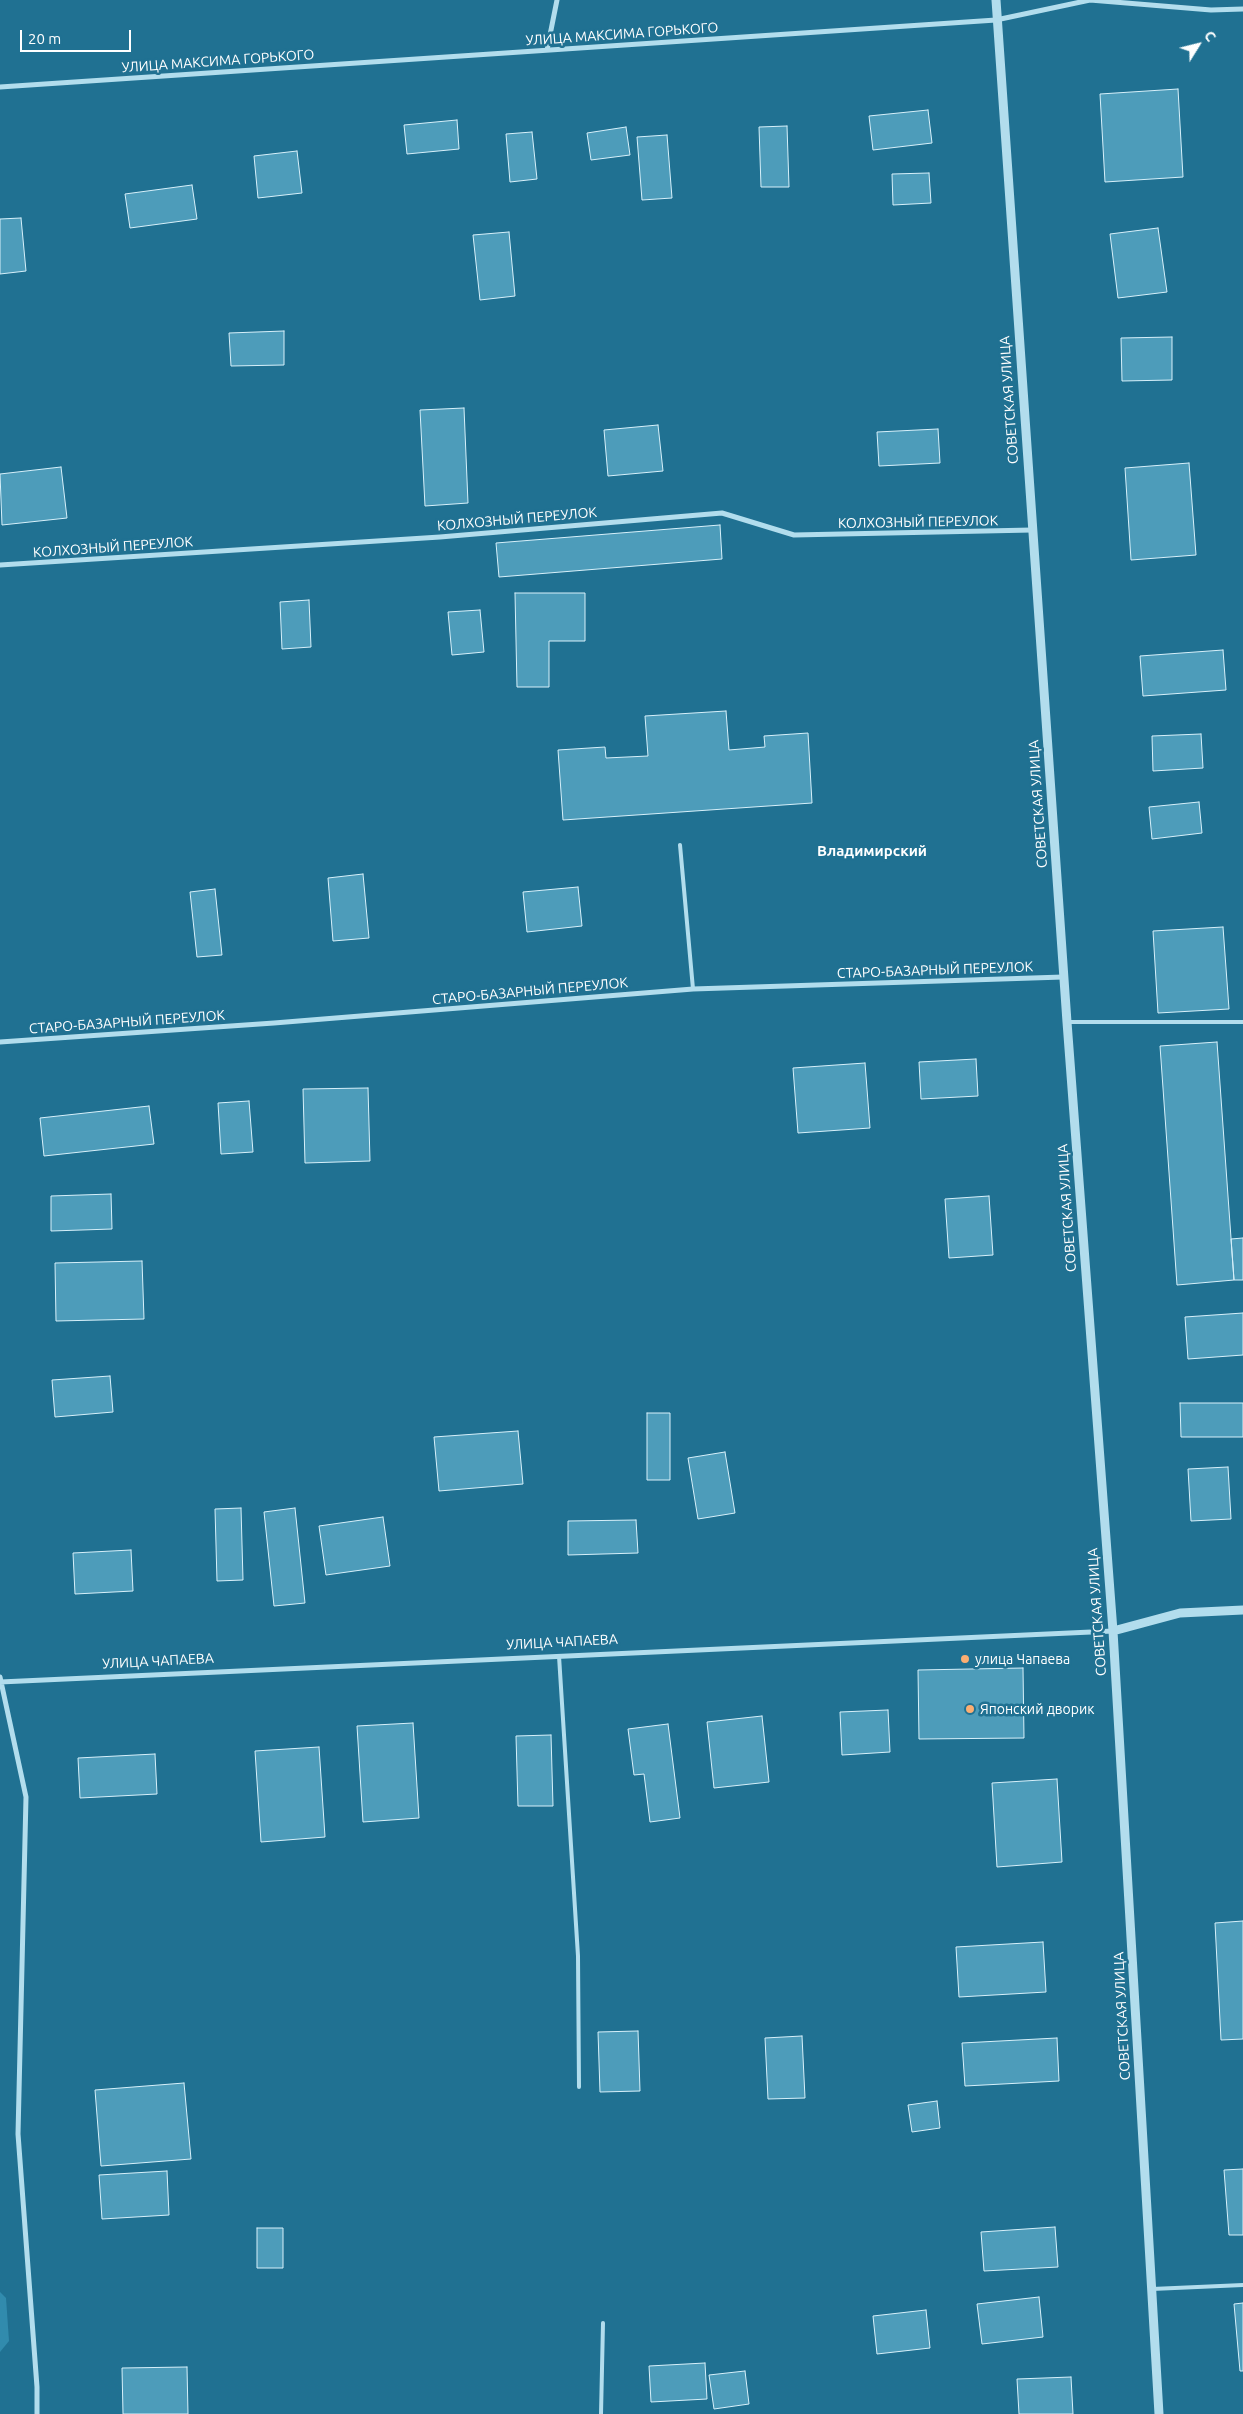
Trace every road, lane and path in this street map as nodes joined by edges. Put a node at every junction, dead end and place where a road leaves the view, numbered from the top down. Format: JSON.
{"nodes":[{"id":1,"x":557,"y":0,"type":"edge"},
{"id":2,"x":996,"y":0,"type":"edge"},
{"id":3,"x":1243,"y":9,"type":"edge"},
{"id":4,"x":996,"y":20,"type":"junction"},
{"id":5,"x":547,"y":50,"type":"junction"},
{"id":6,"x":0,"y":87,"type":"edge"},
{"id":7,"x":1032,"y":530,"type":"junction"},
{"id":8,"x":0,"y":565,"type":"edge"},
{"id":9,"x":680,"y":846,"type":"dead end"},
{"id":10,"x":1064,"y":977,"type":"junction"},
{"id":11,"x":692,"y":989,"type":"junction"},
{"id":12,"x":1067,"y":1022,"type":"junction"},
{"id":13,"x":1243,"y":1022,"type":"edge"},
{"id":14,"x":0,"y":1042,"type":"edge"},
{"id":15,"x":1243,"y":1610,"type":"edge"},
{"id":16,"x":1113,"y":1631,"type":"junction"},
{"id":17,"x":559,"y":1656,"type":"junction"},
{"id":18,"x":0,"y":1677,"type":"edge"},
{"id":19,"x":0,"y":1682,"type":"edge"},
{"id":20,"x":579,"y":2087,"type":"dead end"},
{"id":21,"x":1243,"y":2286,"type":"edge"},
{"id":22,"x":1152,"y":2289,"type":"junction"},
{"id":23,"x":603,"y":2323,"type":"dead end"},
{"id":24,"x":38,"y":2414,"type":"edge"},
{"id":25,"x":601,"y":2414,"type":"edge"},
{"id":26,"x":1159,"y":2414,"type":"edge"}],
"edges":[{"from":1,"to":5,"type":"street"},
{"from":2,"to":4,"type":"street","name":"СОВЕТСКАЯ УЛИЦА"},
{"from":3,"to":4,"type":"street","name":"УЛИЦА МАКСИМА ГОРЬКОГО"},
{"from":4,"to":5,"type":"street","name":"УЛИЦА МАКСИМА ГОРЬКОГО"},
{"from":4,"to":7,"type":"street","name":"СОВЕТСКАЯ УЛИЦА"},
{"from":5,"to":6,"type":"street","name":"УЛИЦА МАКСИМА ГОРЬКОГО"},
{"from":7,"to":8,"type":"street","name":"КОЛХОЗНЫЙ ПЕРЕУЛОК"},
{"from":7,"to":10,"type":"street","name":"СОВЕТСКАЯ УЛИЦА"},
{"from":9,"to":11,"type":"lane"},
{"from":10,"to":11,"type":"street","name":"СТАРО-БАЗАРНЫЙ ПЕРЕУЛОК"},
{"from":10,"to":12,"type":"street","name":"СОВЕТСКАЯ УЛИЦА"},
{"from":11,"to":14,"type":"street","name":"СТАРО-БАЗАРНЫЙ ПЕРЕУЛОК"},
{"from":12,"to":13,"type":"lane"},
{"from":12,"to":16,"type":"street","name":"СОВЕТСКАЯ УЛИЦА"},
{"from":15,"to":16,"type":"street","name":"УЛИЦА ЧАПАЕВА"},
{"from":16,"to":17,"type":"street","name":"УЛИЦА ЧАПАЕВА"},
{"from":16,"to":22,"type":"street","name":"СОВЕТСКАЯ УЛИЦА"},
{"from":17,"to":19,"type":"street","name":"УЛИЦА ЧАПАЕВА"},
{"from":17,"to":20,"type":"lane"},
{"from":18,"to":19,"type":"street"},
{"from":19,"to":24,"type":"street"},
{"from":21,"to":22,"type":"lane"},
{"from":22,"to":26,"type":"street","name":"СОВЕТСКАЯ УЛИЦА"},
{"from":23,"to":25,"type":"lane"}]}
